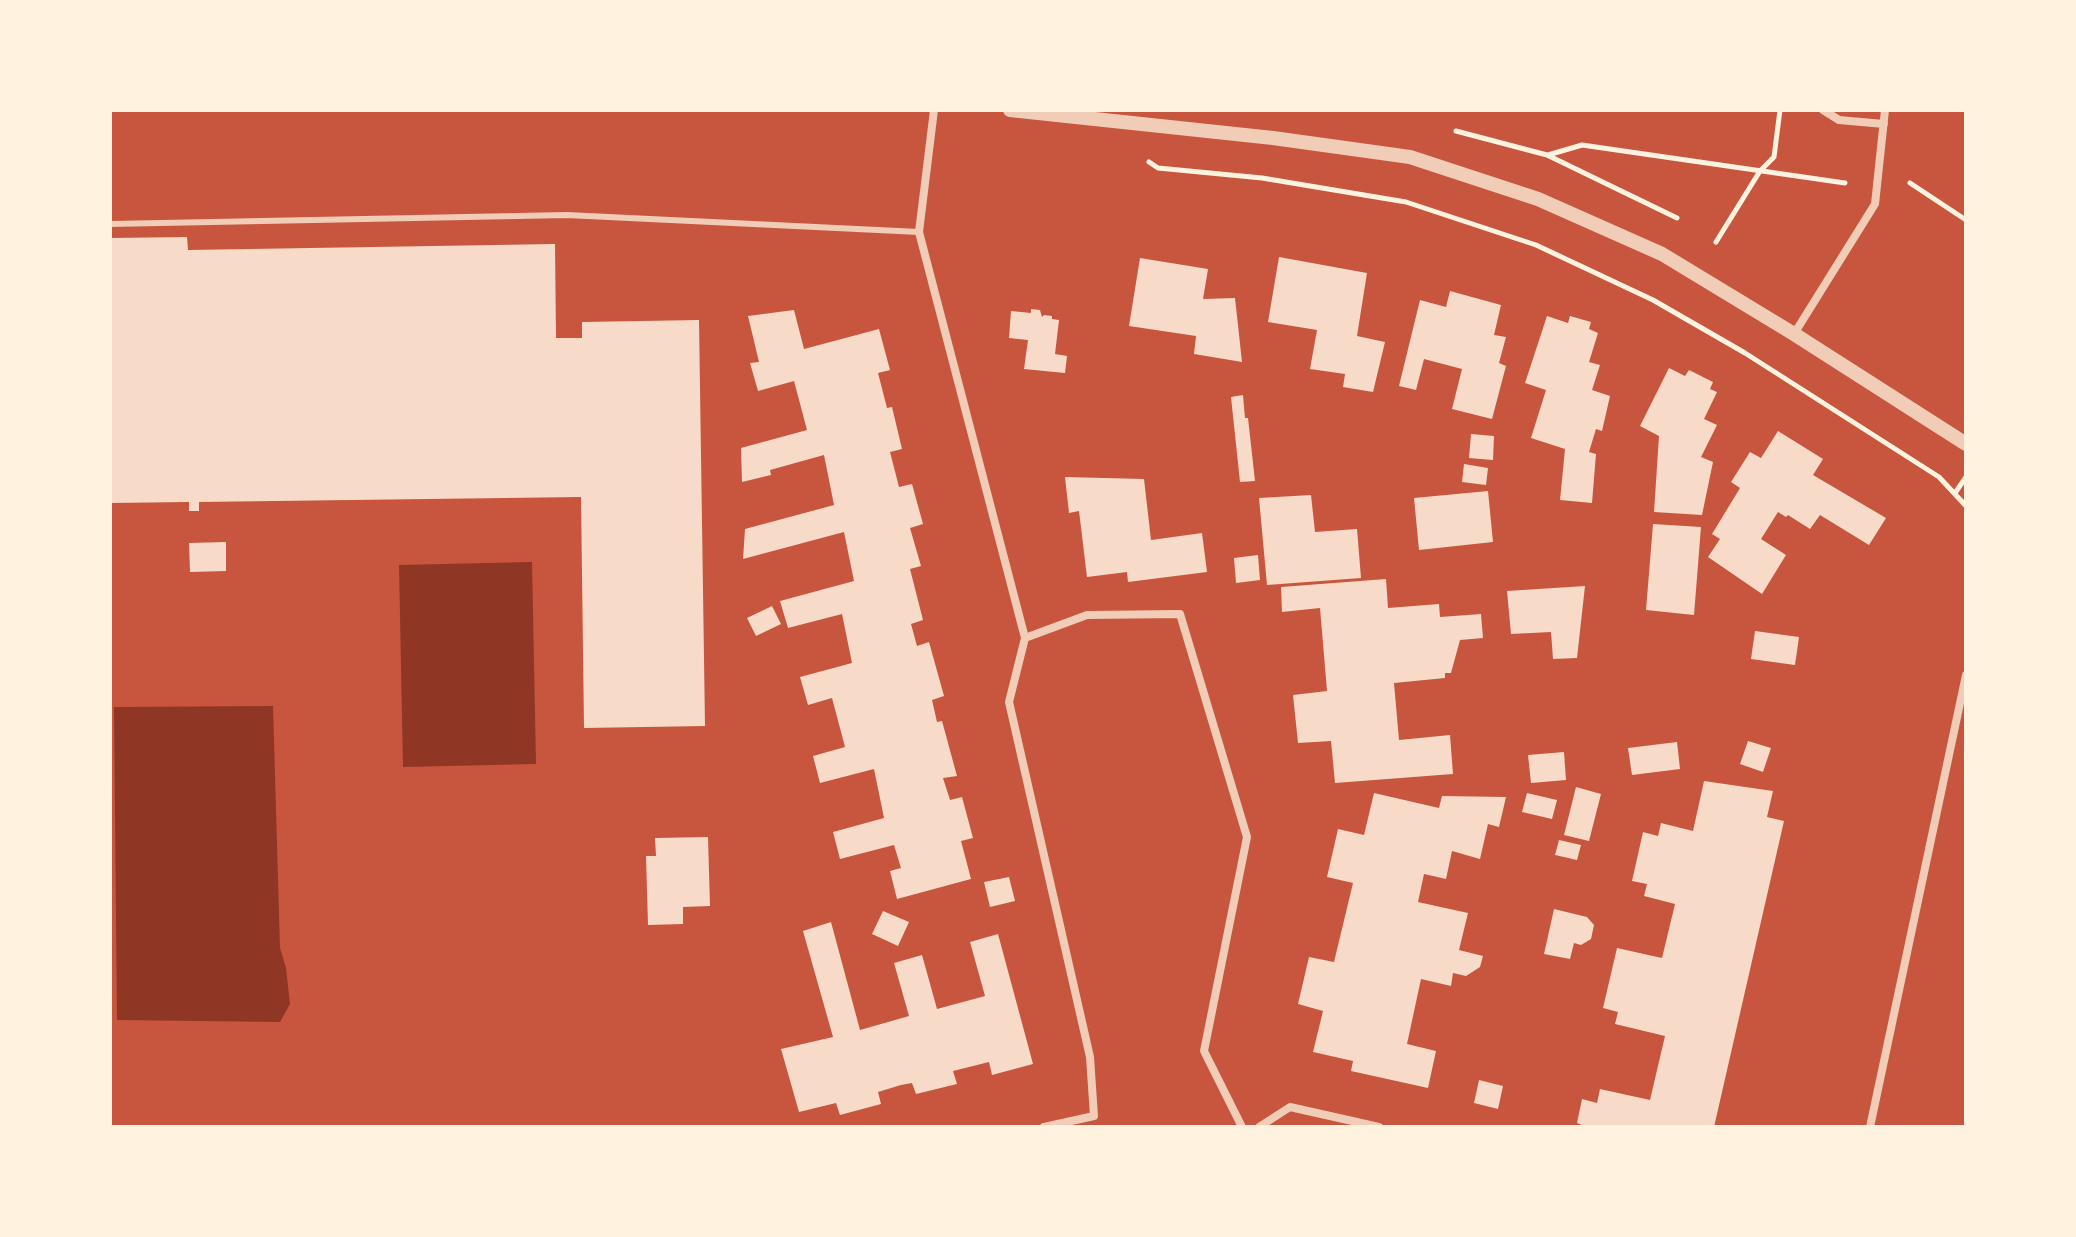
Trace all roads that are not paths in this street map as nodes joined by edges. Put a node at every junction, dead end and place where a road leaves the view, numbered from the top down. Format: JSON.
{"nodes":[{"id":1,"x":934,"y":110,"type":"edge"},
{"id":2,"x":1010,"y":110,"type":"edge"},
{"id":3,"x":1823,"y":110,"type":"edge"},
{"id":4,"x":1885,"y":110,"type":"edge"},
{"id":5,"x":1884,"y":124,"type":"junction"},
{"id":6,"x":110,"y":224,"type":"edge"},
{"id":7,"x":919,"y":232,"type":"junction"},
{"id":8,"x":1794,"y":334,"type":"junction"},
{"id":9,"x":1966,"y":444,"type":"edge"},
{"id":10,"x":1025,"y":638,"type":"junction"},
{"id":11,"x":1966,"y":675,"type":"edge"},
{"id":12,"x":1044,"y":1127,"type":"edge"},
{"id":13,"x":1242,"y":1127,"type":"edge"},
{"id":14,"x":1259,"y":1127,"type":"edge"},
{"id":15,"x":1379,"y":1127,"type":"edge"},
{"id":16,"x":1870,"y":1127,"type":"edge"}],
"edges":[{"from":1,"to":7,"type":"street"},
{"from":2,"to":8,"type":"street"},
{"from":3,"to":5,"type":"street"},
{"from":4,"to":5,"type":"street"},
{"from":5,"to":8,"type":"street"},
{"from":6,"to":7,"type":"lane"},
{"from":7,"to":10,"type":"street"},
{"from":8,"to":9,"type":"street"},
{"from":10,"to":12,"type":"street"},
{"from":10,"to":13,"type":"street"},
{"from":11,"to":16,"type":"street"},
{"from":14,"to":15,"type":"street"}]}
